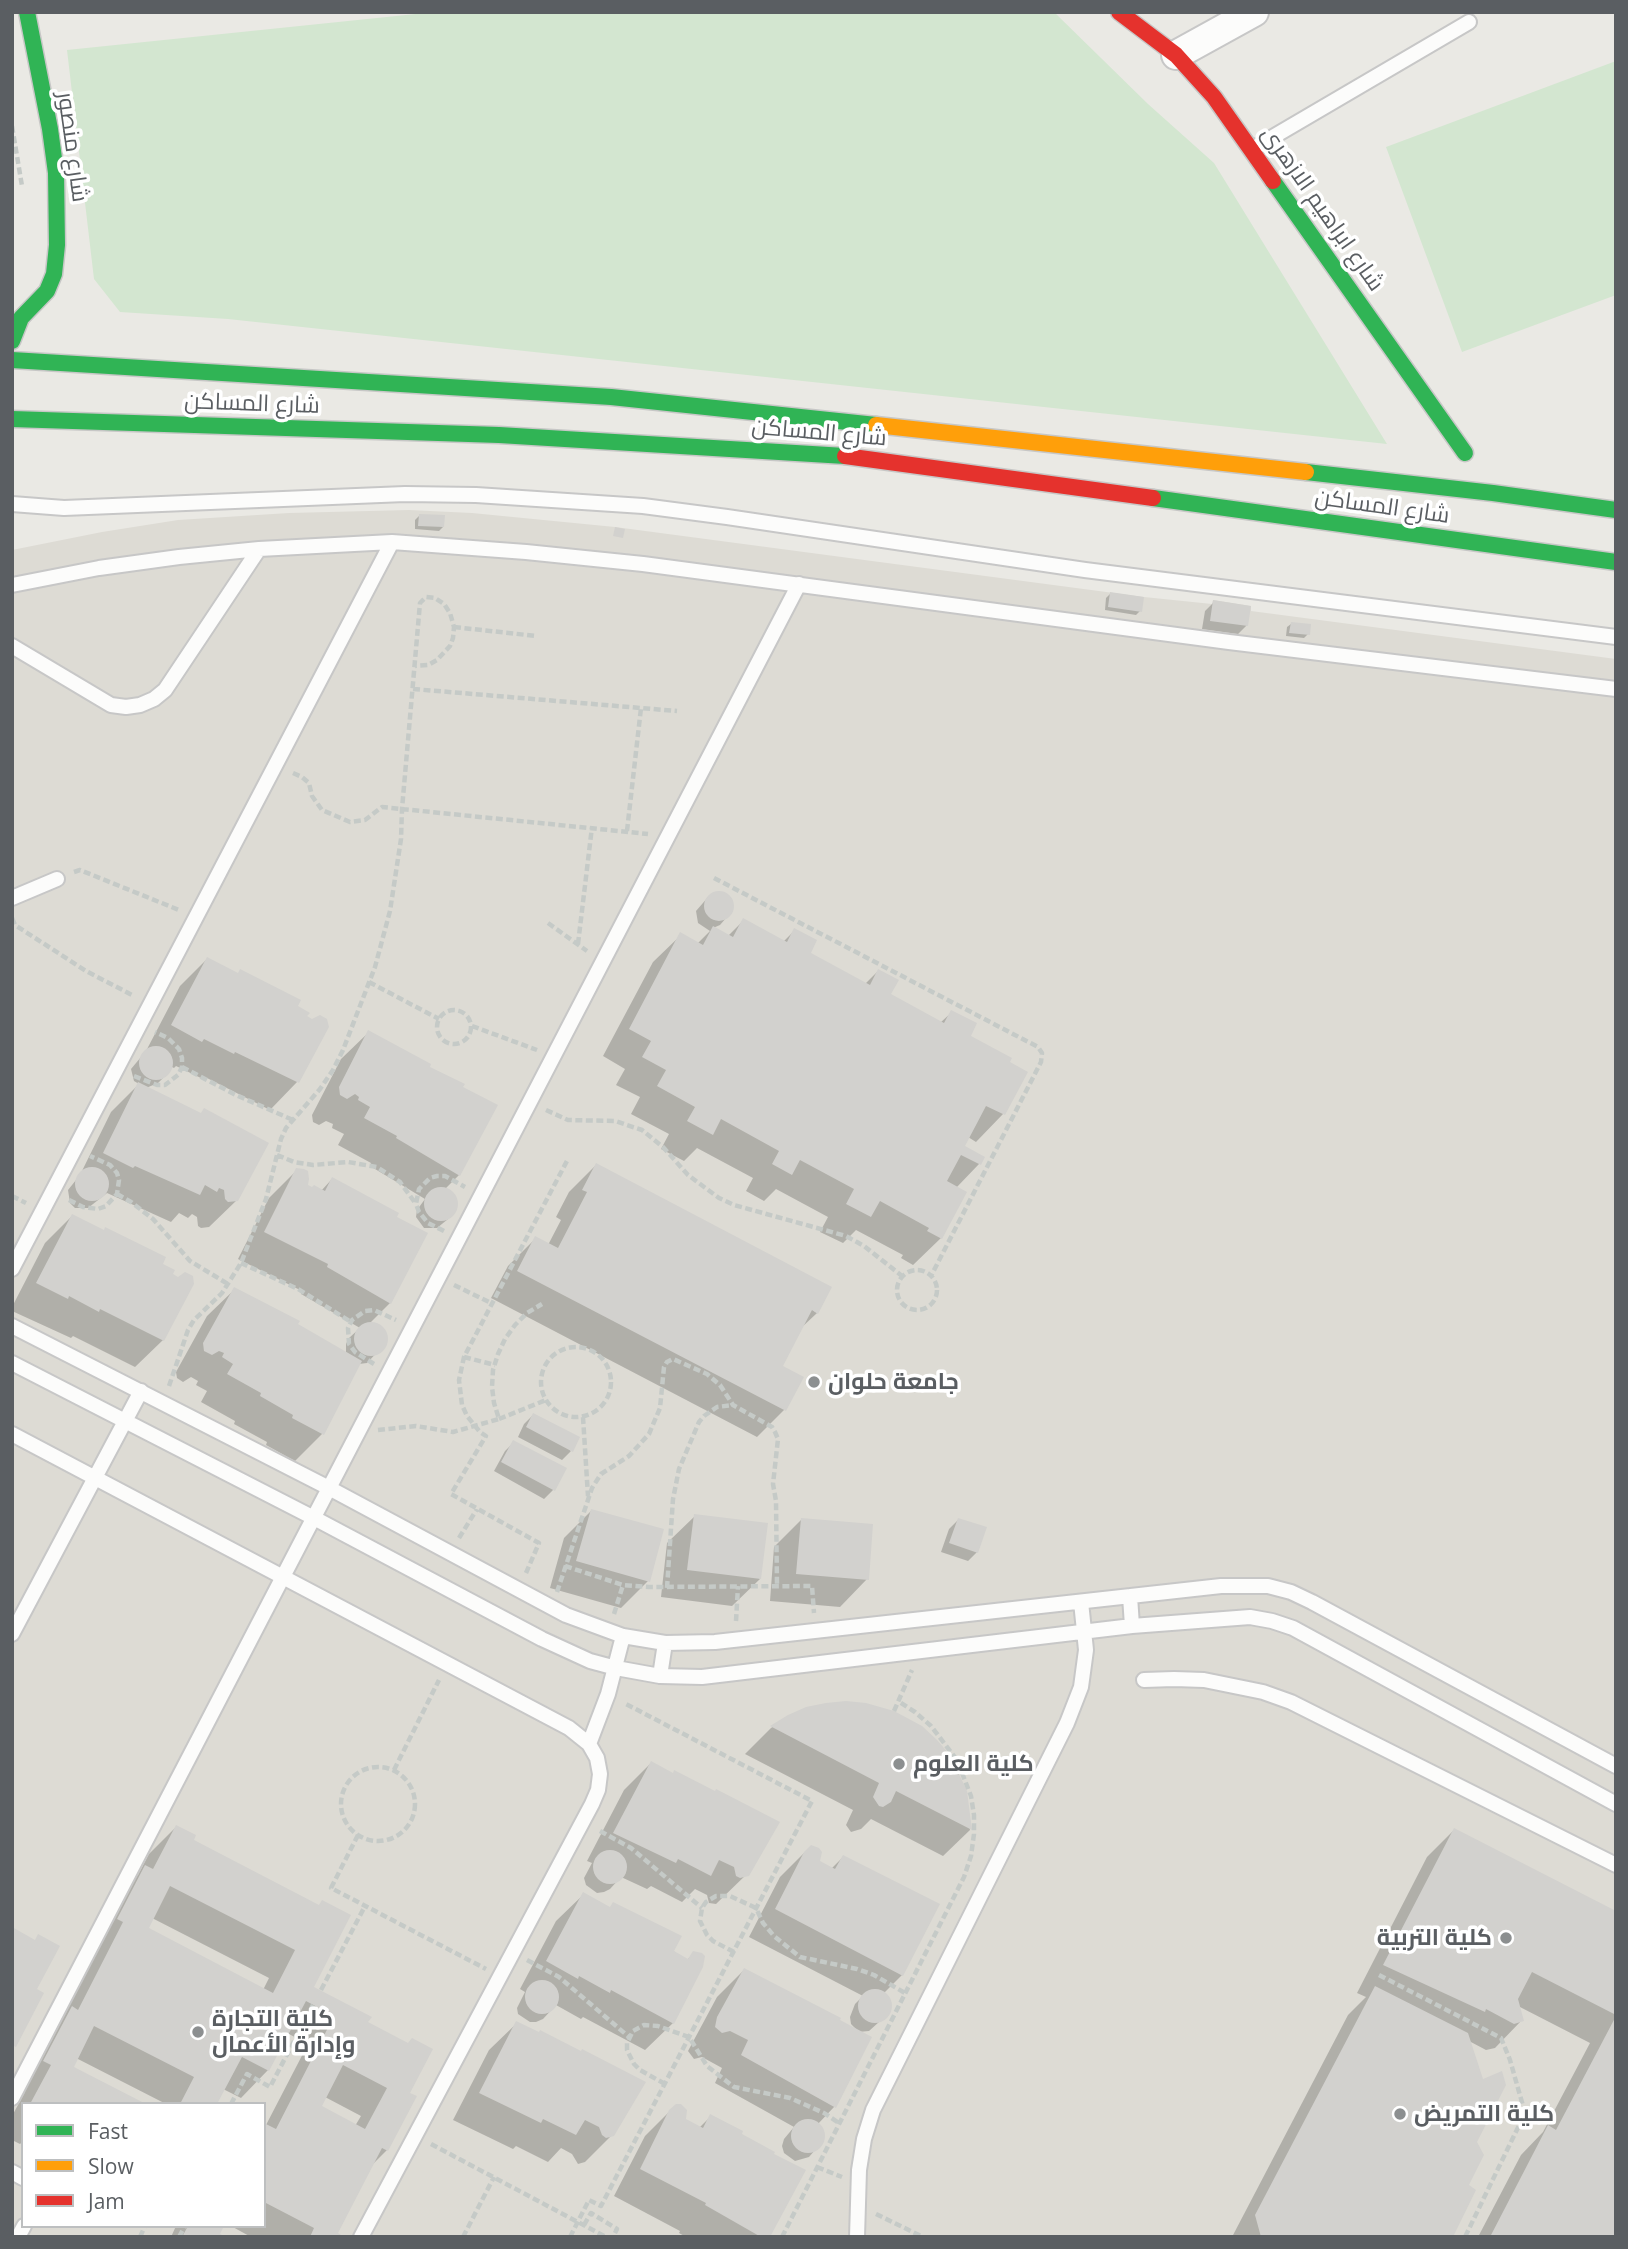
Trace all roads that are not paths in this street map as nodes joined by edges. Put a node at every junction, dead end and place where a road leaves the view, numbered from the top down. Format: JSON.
{"nodes":[{"id":1,"x":27,"y":12,"type":"edge"},
{"id":2,"x":1118,"y":12,"type":"edge"},
{"id":3,"x":1254,"y":12,"type":"edge"},
{"id":4,"x":1469,"y":22,"type":"dead end"},
{"id":5,"x":1176,"y":55,"type":"junction"},
{"id":6,"x":1252,"y":149,"type":"junction"},
{"id":7,"x":14,"y":303,"type":"edge"},
{"id":8,"x":21,"y":318,"type":"junction"},
{"id":9,"x":12,"y":341,"type":"edge"},
{"id":10,"x":12,"y":360,"type":"edge"},
{"id":11,"x":12,"y":419,"type":"edge"},
{"id":12,"x":1465,"y":453,"type":"dead end"},
{"id":13,"x":12,"y":504,"type":"edge"},
{"id":14,"x":1616,"y":510,"type":"edge"},
{"id":15,"x":393,"y":542,"type":"junction"},
{"id":16,"x":259,"y":549,"type":"junction"},
{"id":17,"x":1616,"y":562,"type":"edge"},
{"id":18,"x":799,"y":584,"type":"junction"},
{"id":19,"x":12,"y":585,"type":"edge"},
{"id":20,"x":1616,"y":637,"type":"edge"},
{"id":21,"x":12,"y":646,"type":"edge"},
{"id":22,"x":1616,"y":689,"type":"edge"},
{"id":23,"x":57,"y":879,"type":"road end"},
{"id":24,"x":12,"y":898,"type":"edge"},
{"id":25,"x":12,"y":1269,"type":"edge"},
{"id":26,"x":12,"y":1325,"type":"edge"},
{"id":27,"x":12,"y":1363,"type":"edge"},
{"id":28,"x":141,"y":1391,"type":"junction"},
{"id":29,"x":125,"y":1422,"type":"junction"},
{"id":30,"x":12,"y":1434,"type":"edge"},
{"id":31,"x":95,"y":1478,"type":"junction"},
{"id":32,"x":329,"y":1488,"type":"junction"},
{"id":33,"x":314,"y":1518,"type":"junction"},
{"id":34,"x":283,"y":1577,"type":"junction"},
{"id":35,"x":1130,"y":1596,"type":"junction"},
{"id":36,"x":1081,"y":1602,"type":"junction"},
{"id":37,"x":1132,"y":1626,"type":"junction"},
{"id":38,"x":1085,"y":1631,"type":"junction"},
{"id":39,"x":12,"y":1634,"type":"edge"},
{"id":40,"x":623,"y":1636,"type":"junction"},
{"id":41,"x":665,"y":1643,"type":"junction"},
{"id":42,"x":616,"y":1668,"type":"junction"},
{"id":43,"x":660,"y":1676,"type":"junction"},
{"id":44,"x":1144,"y":1680,"type":"dead end"},
{"id":45,"x":589,"y":1744,"type":"junction"},
{"id":46,"x":1616,"y":1766,"type":"edge"},
{"id":47,"x":1616,"y":1804,"type":"edge"},
{"id":48,"x":1616,"y":1865,"type":"edge"},
{"id":49,"x":12,"y":2098,"type":"edge"},
{"id":50,"x":361,"y":2237,"type":"edge"},
{"id":51,"x":857,"y":2237,"type":"edge"}],
"edges":[{"from":1,"to":8,"type":"street","name":"شارع منصور"},
{"from":2,"to":5,"type":"street","name":"شارع ابراهيم الازهرى"},
{"from":3,"to":5,"type":"street"},
{"from":4,"to":6,"type":"lane"},
{"from":5,"to":6,"type":"street","name":"شارع ابراهيم الازهرى"},
{"from":6,"to":12,"type":"street","name":"شارع ابراهيم الازهرى"},
{"from":7,"to":8,"type":"street"},
{"from":8,"to":9,"type":"street","name":"شارع منصور"},
{"from":10,"to":14,"type":"street","name":"شارع المساكن"},
{"from":11,"to":17,"type":"street","name":"شارع المساكن"},
{"from":13,"to":20,"type":"lane"},
{"from":15,"to":16,"type":"lane"},
{"from":15,"to":18,"type":"lane"},
{"from":15,"to":25,"type":"lane"},
{"from":16,"to":19,"type":"lane"},
{"from":16,"to":21,"type":"lane"},
{"from":18,"to":22,"type":"lane"},
{"from":18,"to":32,"type":"lane"},
{"from":23,"to":24,"type":"lane"},
{"from":26,"to":28,"type":"lane"},
{"from":27,"to":29,"type":"lane"},
{"from":28,"to":29,"type":"lane"},
{"from":28,"to":32,"type":"lane"},
{"from":29,"to":31,"type":"lane"},
{"from":29,"to":33,"type":"lane"},
{"from":30,"to":31,"type":"lane"},
{"from":31,"to":34,"type":"lane"},
{"from":31,"to":39,"type":"lane"},
{"from":32,"to":33,"type":"lane"},
{"from":32,"to":40,"type":"lane"},
{"from":33,"to":34,"type":"lane"},
{"from":33,"to":42,"type":"lane"},
{"from":34,"to":45,"type":"lane"},
{"from":34,"to":49,"type":"lane"},
{"from":35,"to":36,"type":"lane"},
{"from":35,"to":37,"type":"lane"},
{"from":35,"to":46,"type":"lane"},
{"from":36,"to":38,"type":"lane"},
{"from":36,"to":41,"type":"lane"},
{"from":37,"to":38,"type":"lane"},
{"from":37,"to":47,"type":"lane"},
{"from":38,"to":43,"type":"lane"},
{"from":38,"to":51,"type":"lane"},
{"from":40,"to":41,"type":"lane"},
{"from":40,"to":42,"type":"lane"},
{"from":41,"to":43,"type":"lane"},
{"from":42,"to":43,"type":"lane"},
{"from":42,"to":45,"type":"lane"},
{"from":44,"to":48,"type":"lane"},
{"from":45,"to":50,"type":"lane"}]}
